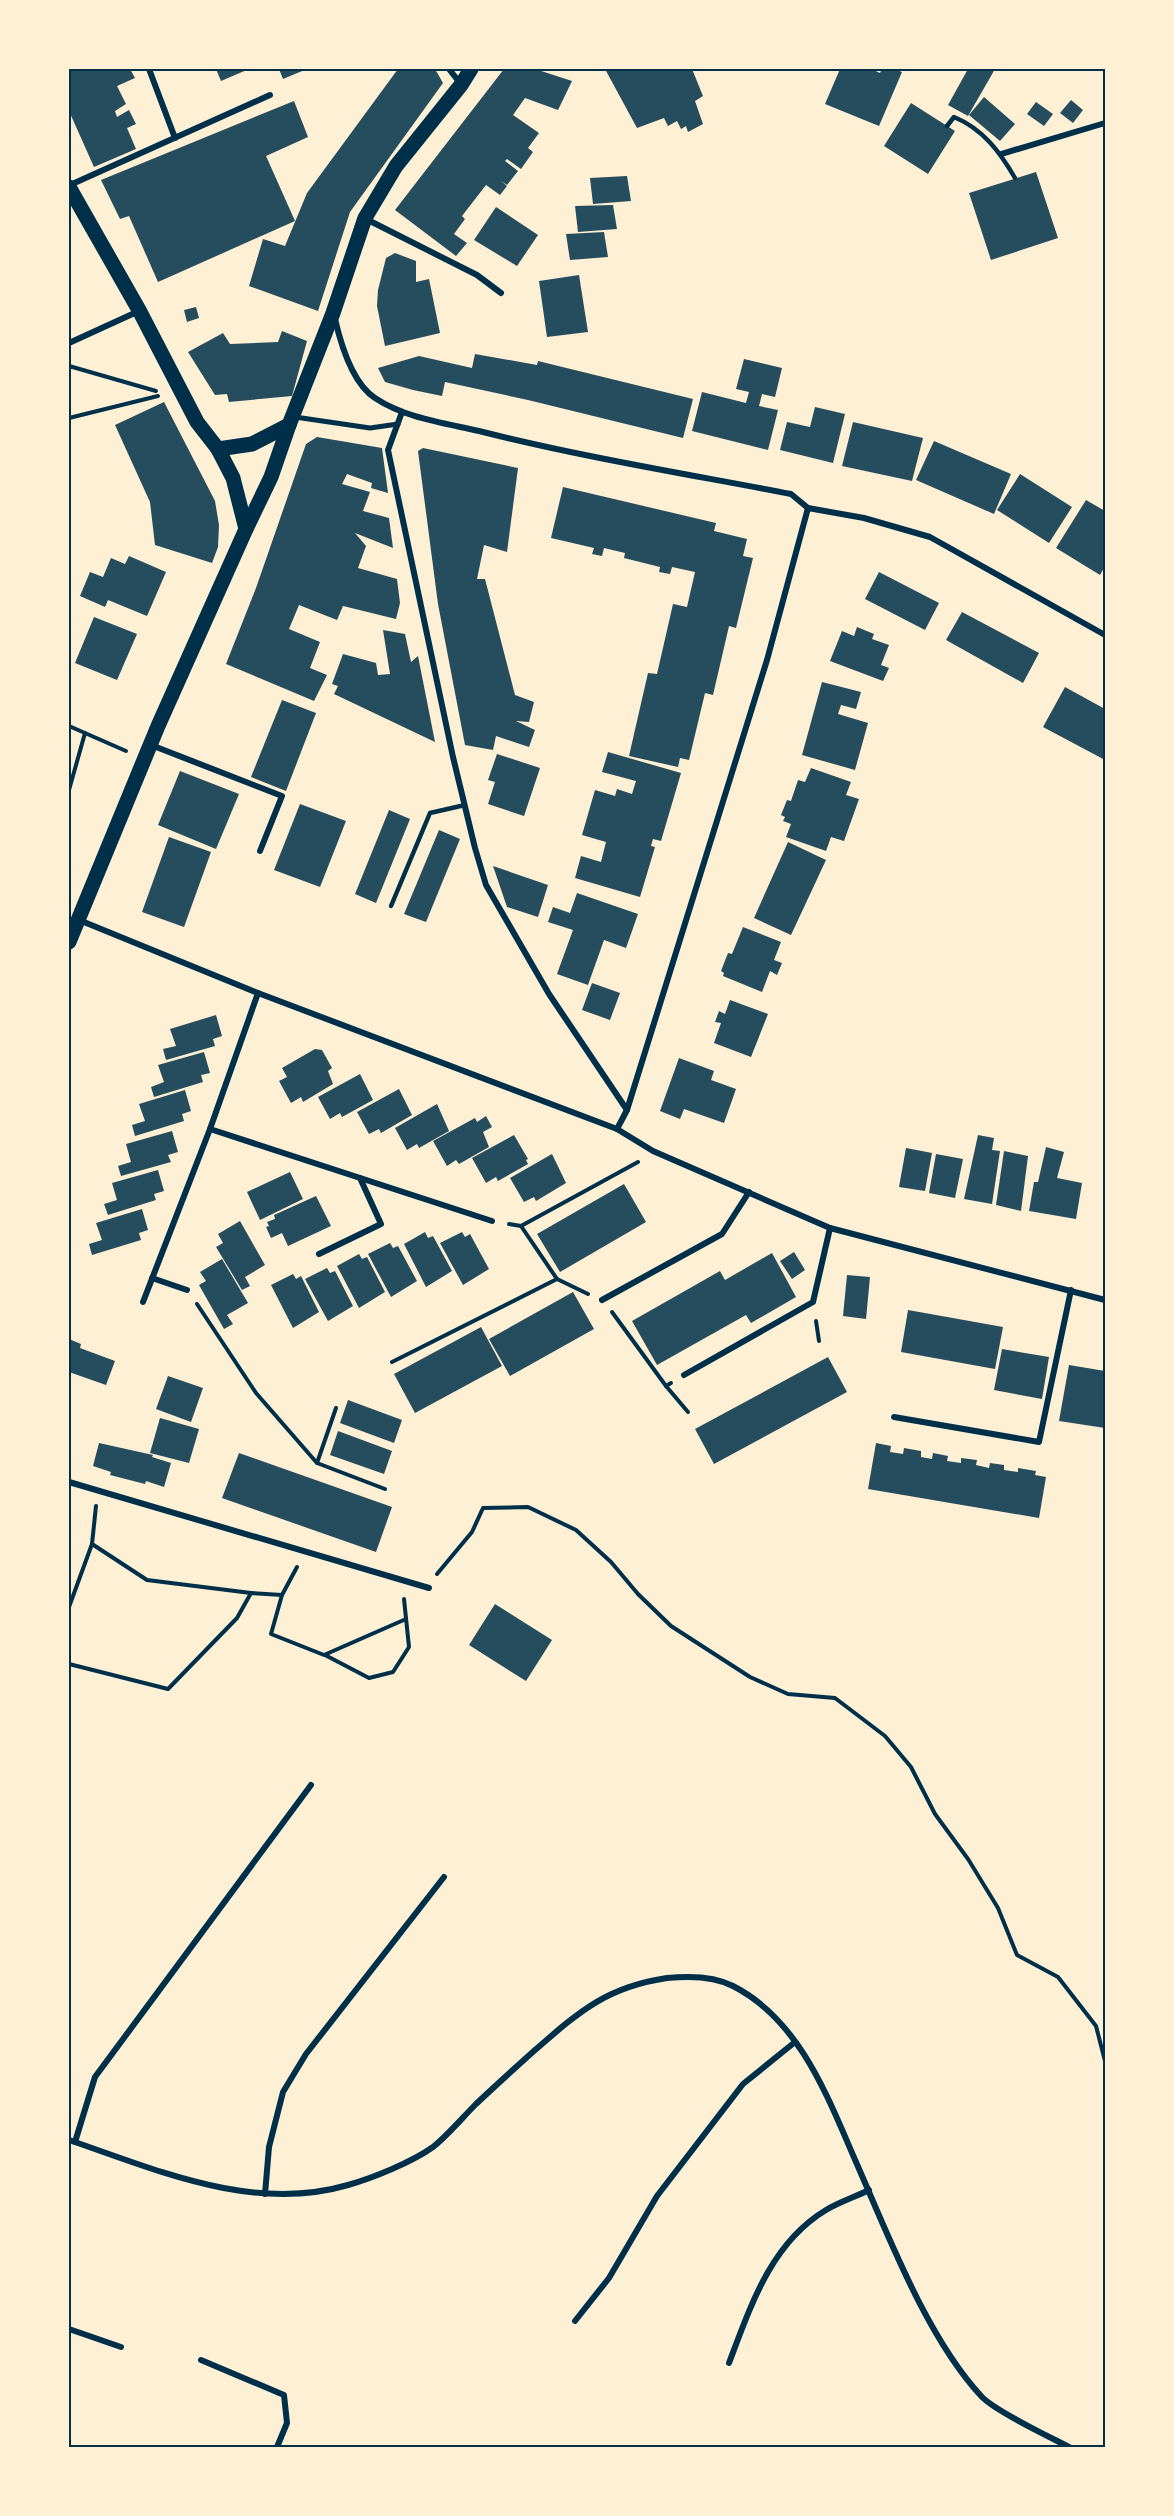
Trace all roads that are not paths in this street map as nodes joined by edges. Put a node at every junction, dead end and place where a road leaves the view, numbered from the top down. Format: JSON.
{"nodes":[{"id":1,"x":149,"y":69,"type":"edge"},
{"id":2,"x":449,"y":69,"type":"edge"},
{"id":3,"x":471,"y":69,"type":"edge"},
{"id":4,"x":462,"y":85,"type":"junction"},
{"id":5,"x":270,"y":96,"type":"dead end"},
{"id":6,"x":1105,"y":123,"type":"edge"},
{"id":7,"x":947,"y":126,"type":"dead end"},
{"id":8,"x":175,"y":138,"type":"junction"},
{"id":9,"x":1001,"y":154,"type":"junction"},
{"id":10,"x":1014,"y":178,"type":"dead end"},
{"id":11,"x":69,"y":186,"type":"edge"},
{"id":12,"x":365,"y":218,"type":"junction"},
{"id":13,"x":501,"y":293,"type":"dead end"},
{"id":14,"x":139,"y":310,"type":"junction"},
{"id":15,"x":333,"y":313,"type":"junction"},
{"id":16,"x":69,"y":343,"type":"edge"},
{"id":17,"x":402,"y":412,"type":"junction"},
{"id":18,"x":291,"y":421,"type":"junction"},
{"id":19,"x":398,"y":424,"type":"junction"},
{"id":20,"x":218,"y":448,"type":"junction"},
{"id":21,"x":808,"y":508,"type":"junction"},
{"id":22,"x":246,"y":529,"type":"junction"},
{"id":23,"x":1105,"y":634,"type":"edge"},
{"id":24,"x":151,"y":745,"type":"junction"},
{"id":25,"x":465,"y":805,"type":"junction"},
{"id":26,"x":260,"y":850,"type":"dead end"},
{"id":27,"x":391,"y":906,"type":"dead end"},
{"id":28,"x":79,"y":920,"type":"junction"},
{"id":29,"x":69,"y":942,"type":"edge"},
{"id":30,"x":258,"y":993,"type":"junction"},
{"id":31,"x":627,"y":1110,"type":"junction"},
{"id":32,"x":210,"y":1129,"type":"junction"},
{"id":33,"x":617,"y":1129,"type":"junction"},
{"id":34,"x":360,"y":1178,"type":"junction"},
{"id":35,"x":748,"y":1192,"type":"junction"},
{"id":36,"x":492,"y":1221,"type":"road end"},
{"id":37,"x":830,"y":1228,"type":"junction"},
{"id":38,"x":319,"y":1254,"type":"dead end"},
{"id":39,"x":152,"y":1278,"type":"junction"},
{"id":40,"x":187,"y":1290,"type":"road end"},
{"id":41,"x":1071,"y":1290,"type":"junction"},
{"id":42,"x":602,"y":1300,"type":"road end"},
{"id":43,"x":1105,"y":1300,"type":"edge"},
{"id":44,"x":143,"y":1302,"type":"dead end"},
{"id":45,"x":684,"y":1375,"type":"dead end"},
{"id":46,"x":894,"y":1417,"type":"dead end"},
{"id":47,"x":69,"y":1482,"type":"edge"},
{"id":48,"x":429,"y":1588,"type":"road end"},
{"id":49,"x":311,"y":1785,"type":"dead end"},
{"id":50,"x":444,"y":1877,"type":"dead end"},
{"id":51,"x":795,"y":2042,"type":"junction"},
{"id":52,"x":72,"y":2141,"type":"edge"},
{"id":53,"x":868,"y":2190,"type":"junction"},
{"id":54,"x":265,"y":2194,"type":"junction"},
{"id":55,"x":575,"y":2321,"type":"dead end"},
{"id":56,"x":69,"y":2329,"type":"edge"},
{"id":57,"x":121,"y":2347,"type":"dead end"},
{"id":58,"x":201,"y":2360,"type":"dead end"},
{"id":59,"x":729,"y":2363,"type":"dead end"},
{"id":60,"x":277,"y":2447,"type":"edge"},
{"id":61,"x":1069,"y":2447,"type":"edge"}],
"edges":[{"from":1,"to":8,"type":"street"},
{"from":2,"to":4,"type":"street"},
{"from":3,"to":4,"type":"main road"},
{"from":4,"to":12,"type":"main road"},
{"from":5,"to":8,"type":"street"},
{"from":6,"to":9,"type":"street"},
{"from":7,"to":9,"type":"lane"},
{"from":8,"to":11,"type":"street"},
{"from":9,"to":10,"type":"lane"},
{"from":11,"to":14,"type":"main road"},
{"from":12,"to":13,"type":"street"},
{"from":12,"to":15,"type":"main road"},
{"from":14,"to":16,"type":"street"},
{"from":14,"to":20,"type":"main road"},
{"from":15,"to":17,"type":"street"},
{"from":15,"to":18,"type":"main road"},
{"from":17,"to":19,"type":"street"},
{"from":17,"to":21,"type":"street"},
{"from":18,"to":19,"type":"street"},
{"from":18,"to":20,"type":"main road"},
{"from":18,"to":22,"type":"main road"},
{"from":19,"to":25,"type":"street"},
{"from":20,"to":22,"type":"main road"},
{"from":21,"to":23,"type":"street"},
{"from":21,"to":31,"type":"street"},
{"from":22,"to":24,"type":"main road"},
{"from":24,"to":26,"type":"street"},
{"from":24,"to":28,"type":"main road"},
{"from":25,"to":27,"type":"lane"},
{"from":25,"to":31,"type":"street"},
{"from":28,"to":29,"type":"main road"},
{"from":28,"to":30,"type":"street"},
{"from":30,"to":32,"type":"street"},
{"from":30,"to":33,"type":"street"},
{"from":31,"to":33,"type":"street"},
{"from":32,"to":34,"type":"street"},
{"from":32,"to":39,"type":"street"},
{"from":33,"to":35,"type":"street"},
{"from":34,"to":36,"type":"street"},
{"from":34,"to":38,"type":"street"},
{"from":35,"to":37,"type":"street"},
{"from":35,"to":42,"type":"street"},
{"from":37,"to":41,"type":"street"},
{"from":37,"to":45,"type":"street"},
{"from":39,"to":40,"type":"street"},
{"from":39,"to":44,"type":"street"},
{"from":41,"to":43,"type":"street"},
{"from":41,"to":46,"type":"street"},
{"from":47,"to":48,"type":"street"},
{"from":49,"to":52,"type":"street"},
{"from":50,"to":54,"type":"street"},
{"from":51,"to":53,"type":"street"},
{"from":51,"to":54,"type":"street"},
{"from":51,"to":55,"type":"street"},
{"from":52,"to":54,"type":"street"},
{"from":53,"to":59,"type":"street"},
{"from":53,"to":61,"type":"street"},
{"from":56,"to":57,"type":"street"},
{"from":58,"to":60,"type":"street"}]}
